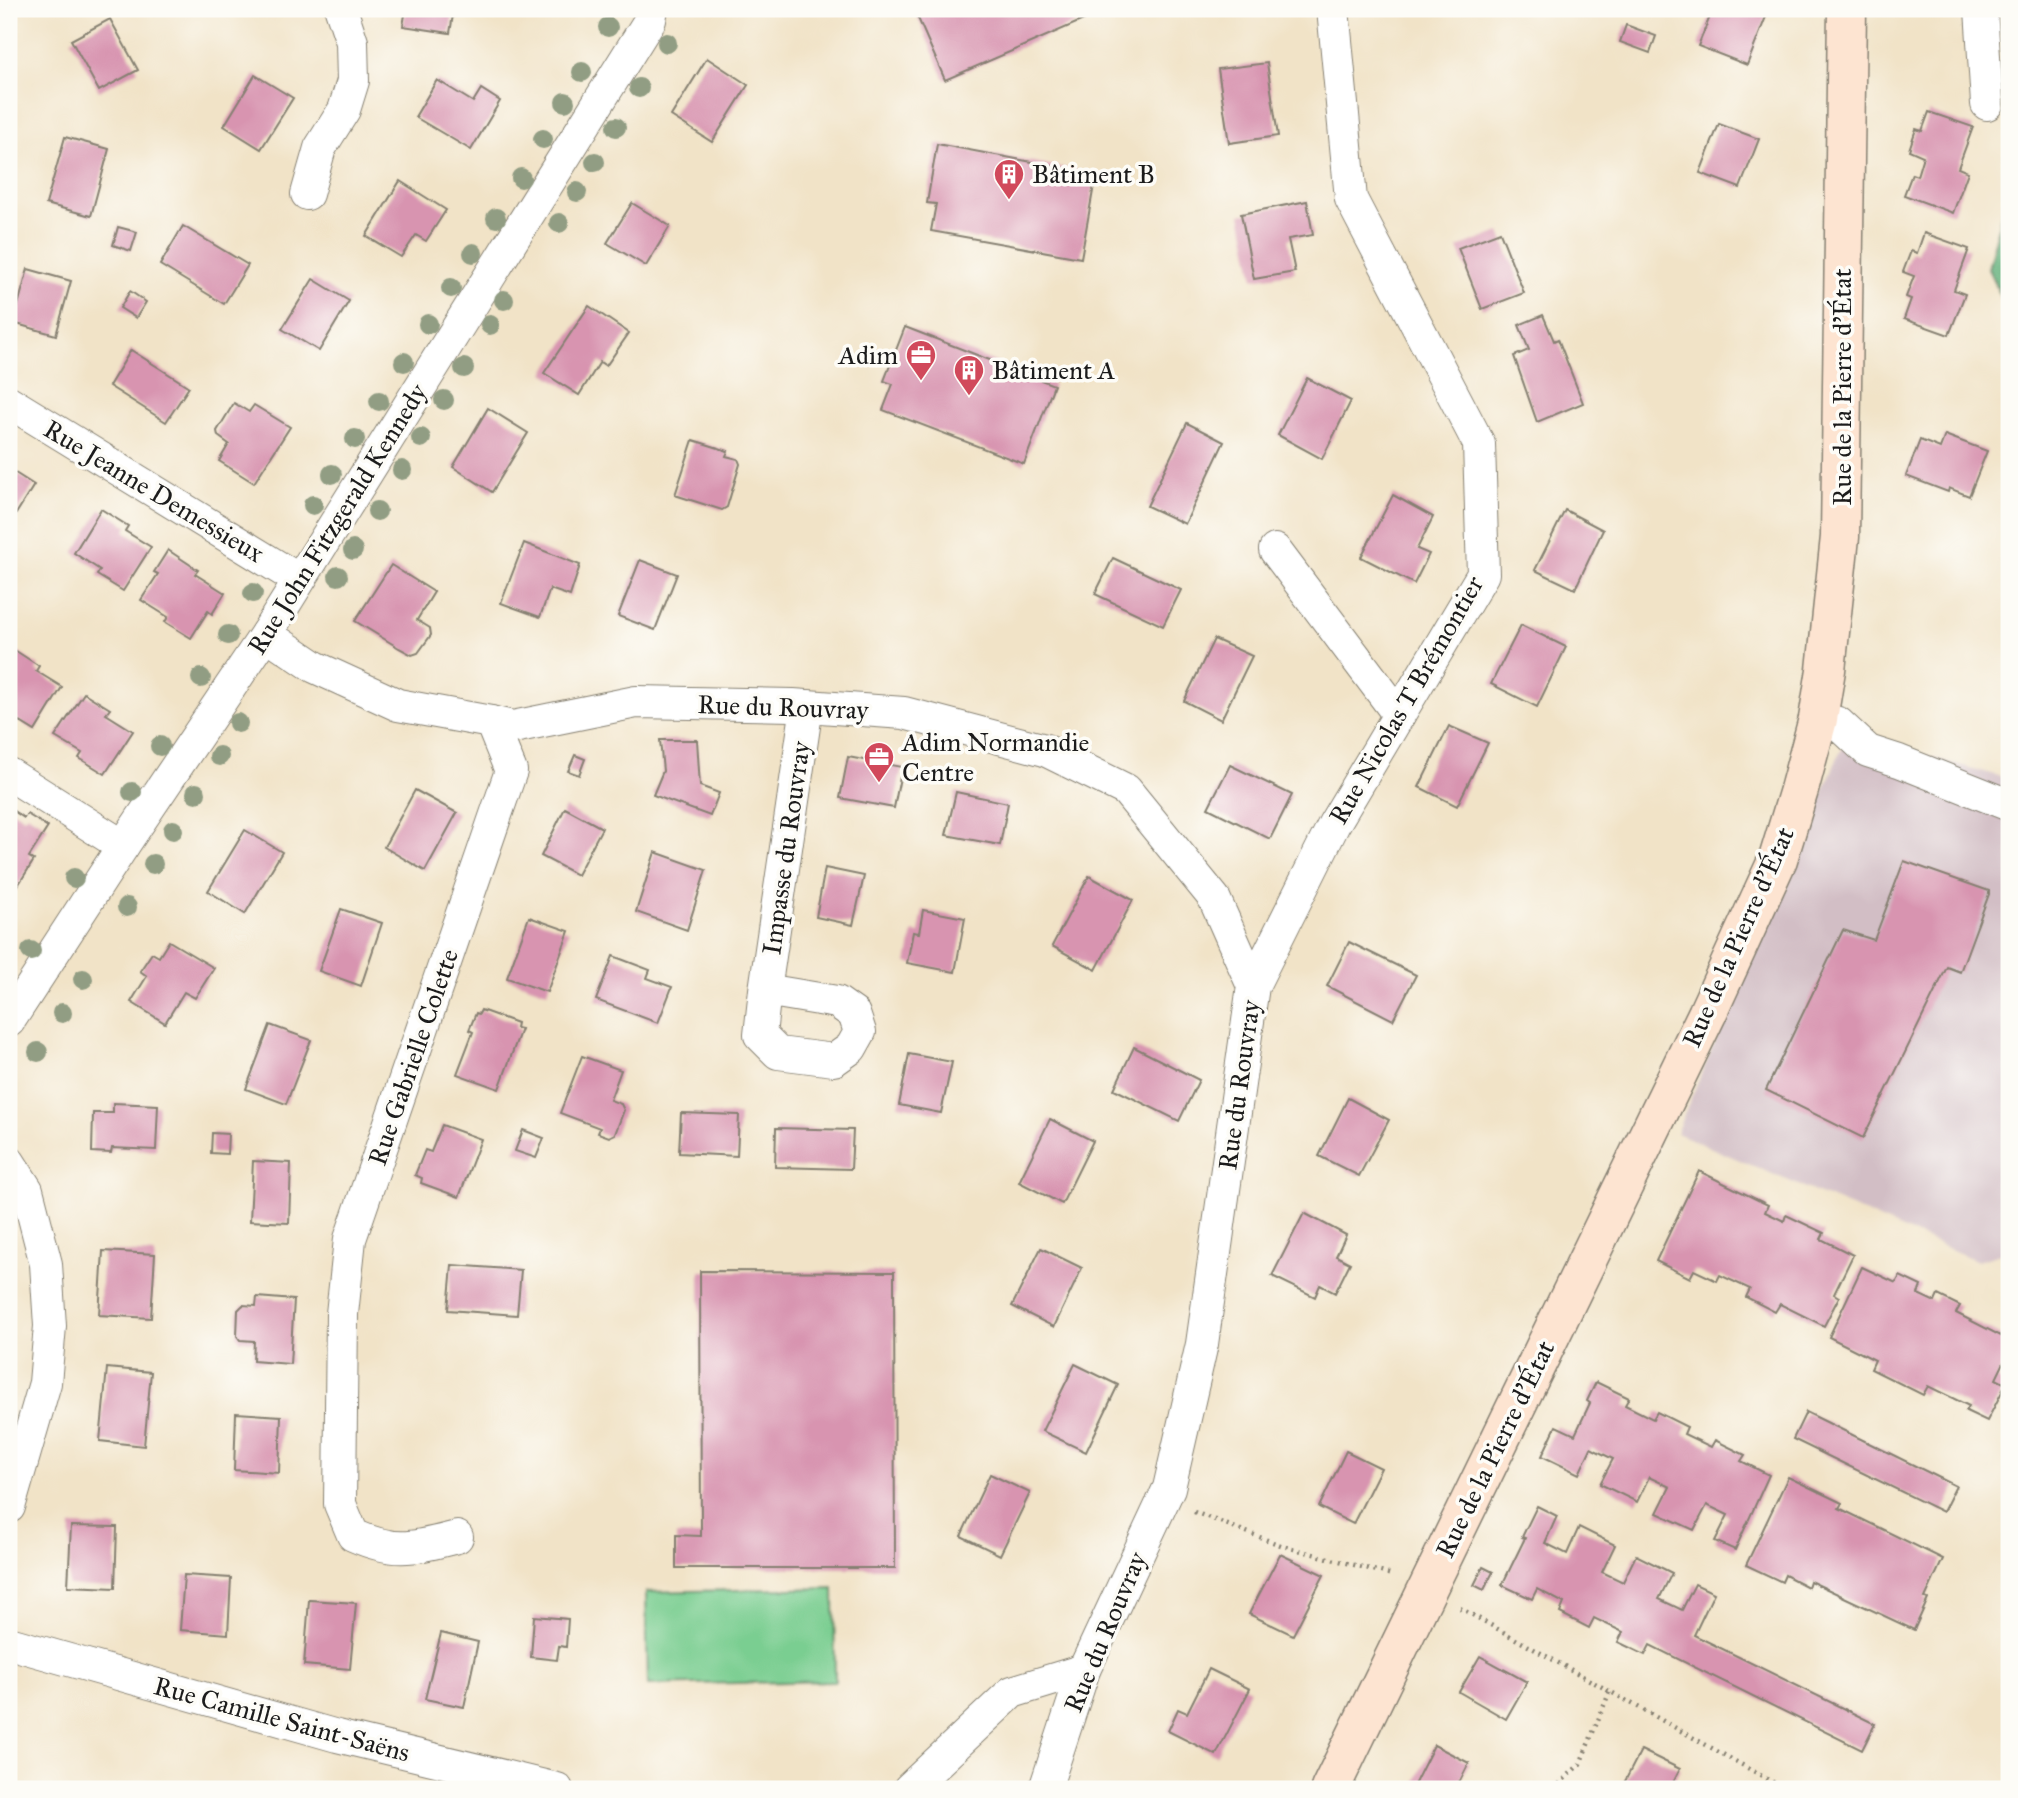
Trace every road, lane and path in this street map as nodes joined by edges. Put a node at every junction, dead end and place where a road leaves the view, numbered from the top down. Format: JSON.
{"nodes":[{"id":1,"x":341,"y":9,"type":"edge"},
{"id":2,"x":652,"y":9,"type":"edge"},
{"id":3,"x":1333,"y":9,"type":"edge"},
{"id":4,"x":1847,"y":9,"type":"edge"},
{"id":5,"x":1981,"y":9,"type":"edge"},
{"id":6,"x":1987,"y":104,"type":"dead end"},
{"id":7,"x":307,"y":194,"type":"dead end"},
{"id":8,"x":9,"y":402,"type":"edge"},
{"id":9,"x":1275,"y":550,"type":"dead end"},
{"id":10,"x":299,"y":580,"type":"junction"},
{"id":11,"x":266,"y":635,"type":"junction"},
{"id":12,"x":807,"y":706,"type":"junction"},
{"id":13,"x":1399,"y":715,"type":"junction"},
{"id":14,"x":1818,"y":719,"type":"junction"},
{"id":15,"x":491,"y":722,"type":"junction"},
{"id":16,"x":9,"y":774,"type":"edge"},
{"id":17,"x":2009,"y":805,"type":"edge"},
{"id":18,"x":124,"y":846,"type":"junction"},
{"id":19,"x":1253,"y":986,"type":"junction"},
{"id":20,"x":765,"y":990,"type":"dead end"},
{"id":21,"x":9,"y":1021,"type":"edge"},
{"id":22,"x":9,"y":1162,"type":"edge"},
{"id":23,"x":9,"y":1507,"type":"edge"},
{"id":24,"x":1186,"y":1508,"type":"dead end"},
{"id":25,"x":457,"y":1537,"type":"dead end"},
{"id":26,"x":1427,"y":1590,"type":"junction"},
{"id":27,"x":9,"y":1643,"type":"edge"},
{"id":28,"x":1084,"y":1670,"type":"junction"},
{"id":29,"x":1610,"y":1691,"type":"junction"},
{"id":30,"x":557,"y":1789,"type":"edge"},
{"id":31,"x":909,"y":1789,"type":"edge"},
{"id":32,"x":1045,"y":1789,"type":"edge"},
{"id":33,"x":1330,"y":1789,"type":"edge"},
{"id":34,"x":1554,"y":1789,"type":"edge"},
{"id":35,"x":1780,"y":1789,"type":"edge"}],
"edges":[{"from":1,"to":7,"type":"street"},
{"from":2,"to":10,"type":"street","name":"Rue John Fitzgerald Kennedy"},
{"from":3,"to":13,"type":"street","name":"Rue Nicolas T Brémontier"},
{"from":4,"to":14,"type":"street","name":"Rue de la Pierre d'État"},
{"from":5,"to":6,"type":"street"},
{"from":8,"to":10,"type":"street","name":"Rue Jeanne Demessieux"},
{"from":9,"to":13,"type":"street"},
{"from":10,"to":11,"type":"street","name":"Rue John Fitzgerald Kennedy"},
{"from":11,"to":15,"type":"street"},
{"from":11,"to":18,"type":"street","name":"Rue John Fitzgerald Kennedy"},
{"from":12,"to":15,"type":"street","name":"Rue du Rouvray"},
{"from":12,"to":19,"type":"street","name":"Rue du Rouvray"},
{"from":12,"to":20,"type":"street","name":"Impasse du Rouvray"},
{"from":13,"to":19,"type":"street","name":"Rue Nicolas T Brémontier"},
{"from":14,"to":17,"type":"street"},
{"from":14,"to":26,"type":"street","name":"Rue de la Pierre d'État"},
{"from":15,"to":25,"type":"street","name":"Rue Gabrielle Colette"},
{"from":16,"to":18,"type":"street"},
{"from":18,"to":21,"type":"street","name":"Rue John Fitzgerald Kennedy"},
{"from":19,"to":28,"type":"street","name":"Rue du Rouvray"},
{"from":22,"to":23,"type":"street"},
{"from":24,"to":26,"type":"path"},
{"from":26,"to":29,"type":"path"},
{"from":26,"to":33,"type":"street","name":"Rue de la Pierre d'État"},
{"from":27,"to":30,"type":"street","name":"Rue Camille Saint-Saëns"},
{"from":28,"to":31,"type":"street"},
{"from":28,"to":32,"type":"street","name":"Rue du Rouvray"},
{"from":29,"to":34,"type":"path"},
{"from":29,"to":35,"type":"path"}]}
